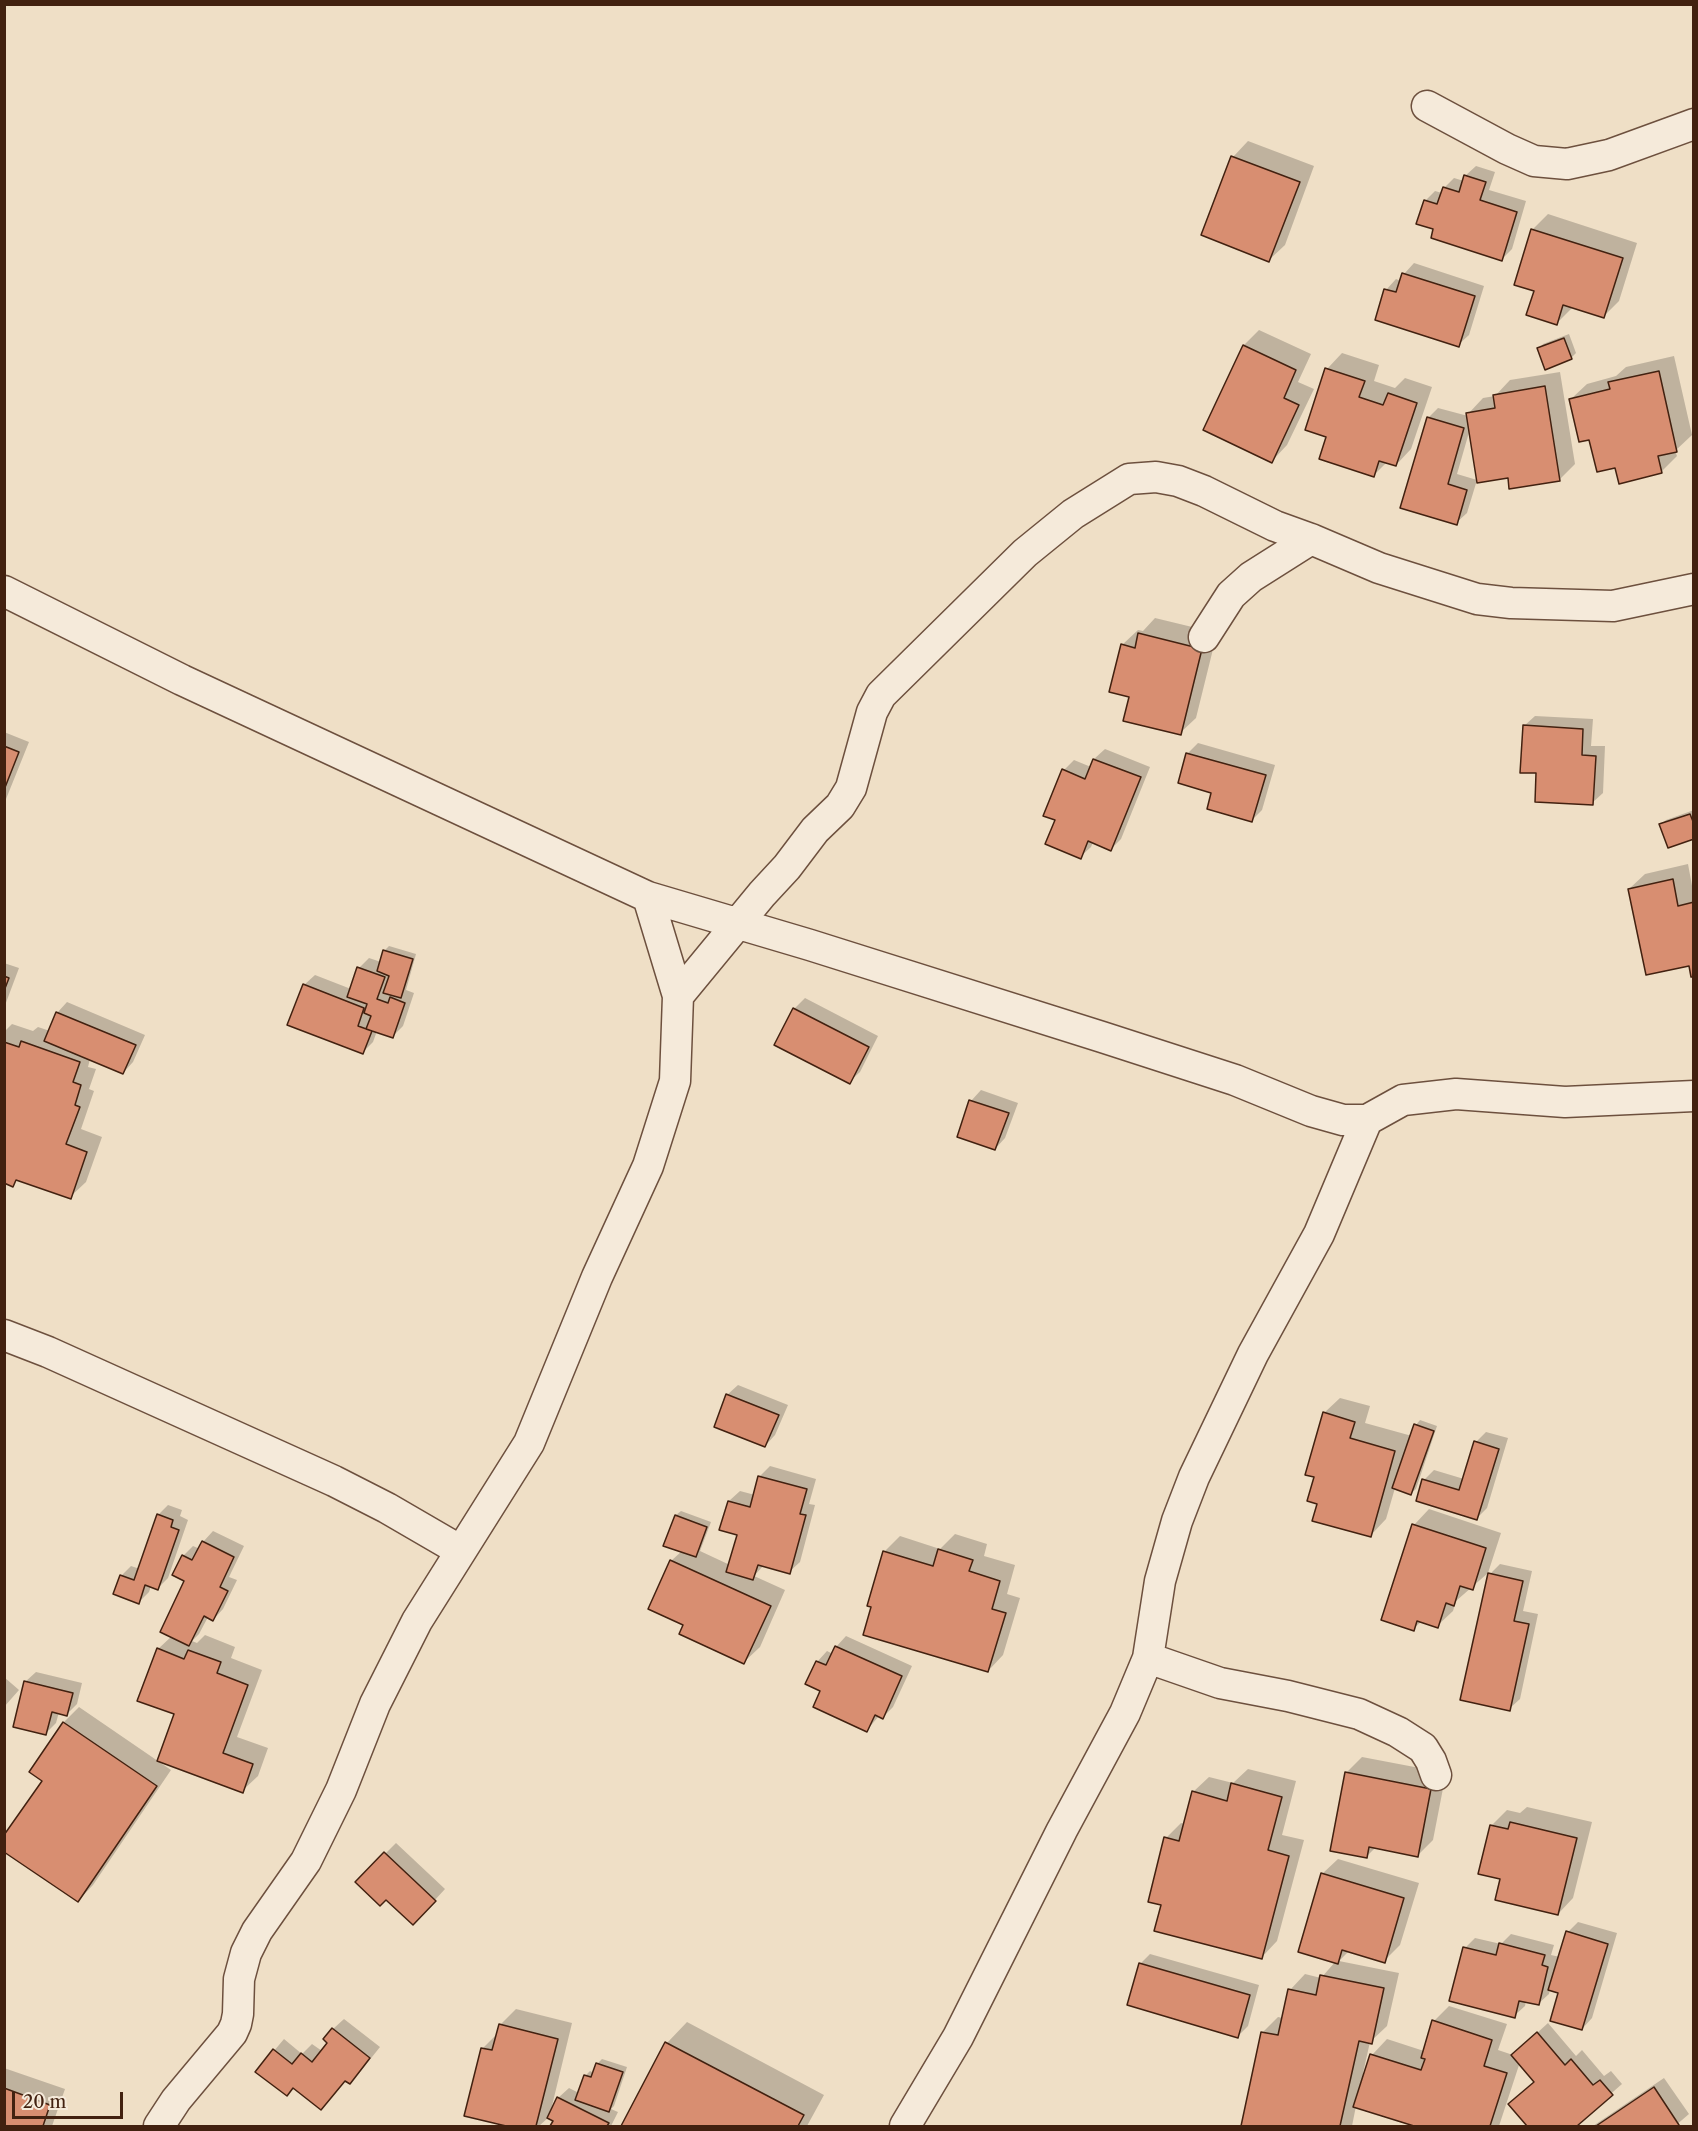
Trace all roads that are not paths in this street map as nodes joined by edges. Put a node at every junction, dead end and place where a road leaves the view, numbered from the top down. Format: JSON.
{"nodes":[{"id":1,"x":1427,"y":106,"type":"dead end"},
{"id":2,"x":1694,"y":124,"type":"edge"},
{"id":3,"x":1311,"y":539,"type":"junction"},
{"id":4,"x":1694,"y":589,"type":"edge"},
{"id":5,"x":4,"y":591,"type":"edge"},
{"id":6,"x":1204,"y":637,"type":"dead end"},
{"id":7,"x":648,"y":897,"type":"junction"},
{"id":8,"x":739,"y":923,"type":"junction"},
{"id":9,"x":678,"y":996,"type":"junction"},
{"id":10,"x":1694,"y":1096,"type":"edge"},
{"id":11,"x":1367,"y":1120,"type":"junction"},
{"id":12,"x":4,"y":1335,"type":"edge"},
{"id":13,"x":461,"y":1551,"type":"junction"},
{"id":14,"x":1148,"y":1658,"type":"junction"},
{"id":15,"x":1436,"y":1775,"type":"dead end"},
{"id":16,"x":159,"y":2127,"type":"edge"},
{"id":17,"x":905,"y":2127,"type":"edge"}],
"edges":[{"from":1,"to":2,"type":"street"},
{"from":3,"to":4,"type":"street"},
{"from":3,"to":6,"type":"street"},
{"from":3,"to":8,"type":"street"},
{"from":5,"to":7,"type":"street"},
{"from":7,"to":8,"type":"street"},
{"from":7,"to":9,"type":"street"},
{"from":8,"to":9,"type":"street"},
{"from":8,"to":11,"type":"street"},
{"from":9,"to":13,"type":"street"},
{"from":10,"to":11,"type":"street"},
{"from":11,"to":14,"type":"street"},
{"from":12,"to":13,"type":"street"},
{"from":13,"to":16,"type":"street"},
{"from":14,"to":15,"type":"street"},
{"from":14,"to":17,"type":"street"}]}
